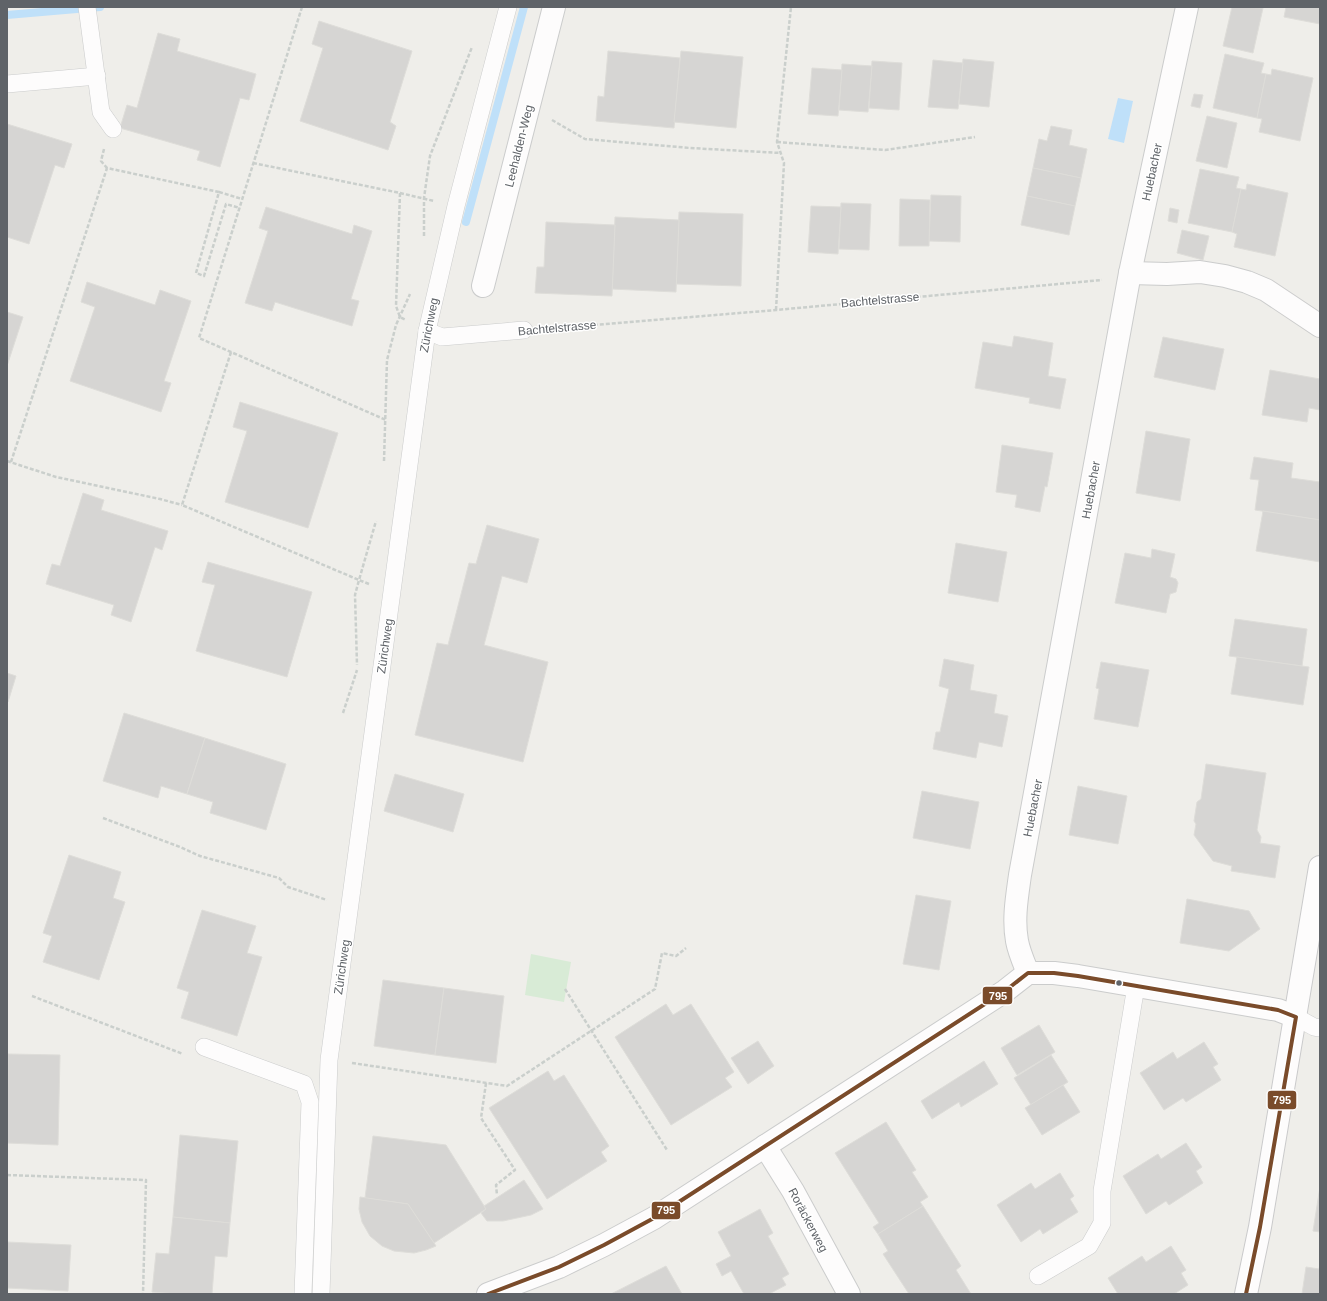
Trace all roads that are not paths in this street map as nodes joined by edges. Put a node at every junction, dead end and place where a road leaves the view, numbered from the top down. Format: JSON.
{"nodes":[{"id":1,"x":508,"y":7,"type":"edge"},
{"id":2,"x":554,"y":7,"type":"edge"},
{"id":3,"x":1187,"y":7,"type":"edge"},
{"id":4,"x":88,"y":14,"type":"edge"},
{"id":5,"x":96,"y":76,"type":"junction"},
{"id":6,"x":7,"y":84,"type":"edge"},
{"id":7,"x":113,"y":129,"type":"dead end"},
{"id":8,"x":1130,"y":273,"type":"junction"},
{"id":9,"x":483,"y":286,"type":"dead end"},
{"id":10,"x":1320,"y":326,"type":"edge"},
{"id":11,"x":524,"y":330,"type":"road end"},
{"id":12,"x":427,"y":331,"type":"junction"},
{"id":13,"x":1320,"y":867,"type":"edge"},
{"id":14,"x":1028,"y":973,"type":"junction"},
{"id":15,"x":1136,"y":986,"type":"junction"},
{"id":16,"x":1296,"y":1017,"type":"junction"},
{"id":17,"x":1320,"y":1028,"type":"edge"},
{"id":18,"x":204,"y":1047,"type":"dead end"},
{"id":19,"x":310,"y":1102,"type":"junction"},
{"id":20,"x":328,"y":1105,"type":"junction"},
{"id":21,"x":765,"y":1146,"type":"junction"},
{"id":22,"x":1038,"y":1276,"type":"dead end"},
{"id":23,"x":303,"y":1294,"type":"edge"},
{"id":24,"x":321,"y":1294,"type":"edge"},
{"id":25,"x":488,"y":1294,"type":"edge"},
{"id":26,"x":849,"y":1294,"type":"edge"},
{"id":27,"x":1246,"y":1294,"type":"edge"}],
"edges":[{"from":1,"to":12,"type":"lane","name":"Zürichweg"},
{"from":2,"to":9,"type":"street","name":"Leehalden-Weg"},
{"from":3,"to":8,"type":"street","name":"Huebacher"},
{"from":4,"to":5,"type":"lane"},
{"from":5,"to":6,"type":"lane"},
{"from":5,"to":7,"type":"lane"},
{"from":8,"to":10,"type":"street"},
{"from":8,"to":14,"type":"street","name":"Huebacher"},
{"from":11,"to":12,"type":"lane","name":"Bachtelstrasse"},
{"from":12,"to":20,"type":"lane","name":"Zürichweg"},
{"from":13,"to":16,"type":"street"},
{"from":14,"to":15,"type":"street"},
{"from":14,"to":21,"type":"street"},
{"from":15,"to":16,"type":"street"},
{"from":15,"to":22,"type":"lane"},
{"from":16,"to":17,"type":"lane"},
{"from":16,"to":27,"type":"street"},
{"from":18,"to":19,"type":"lane"},
{"from":19,"to":20,"type":"lane"},
{"from":19,"to":23,"type":"lane"},
{"from":20,"to":24,"type":"lane","name":"Zürichweg"},
{"from":21,"to":25,"type":"street"},
{"from":21,"to":26,"type":"street","name":"Roräckerweg"}]}
